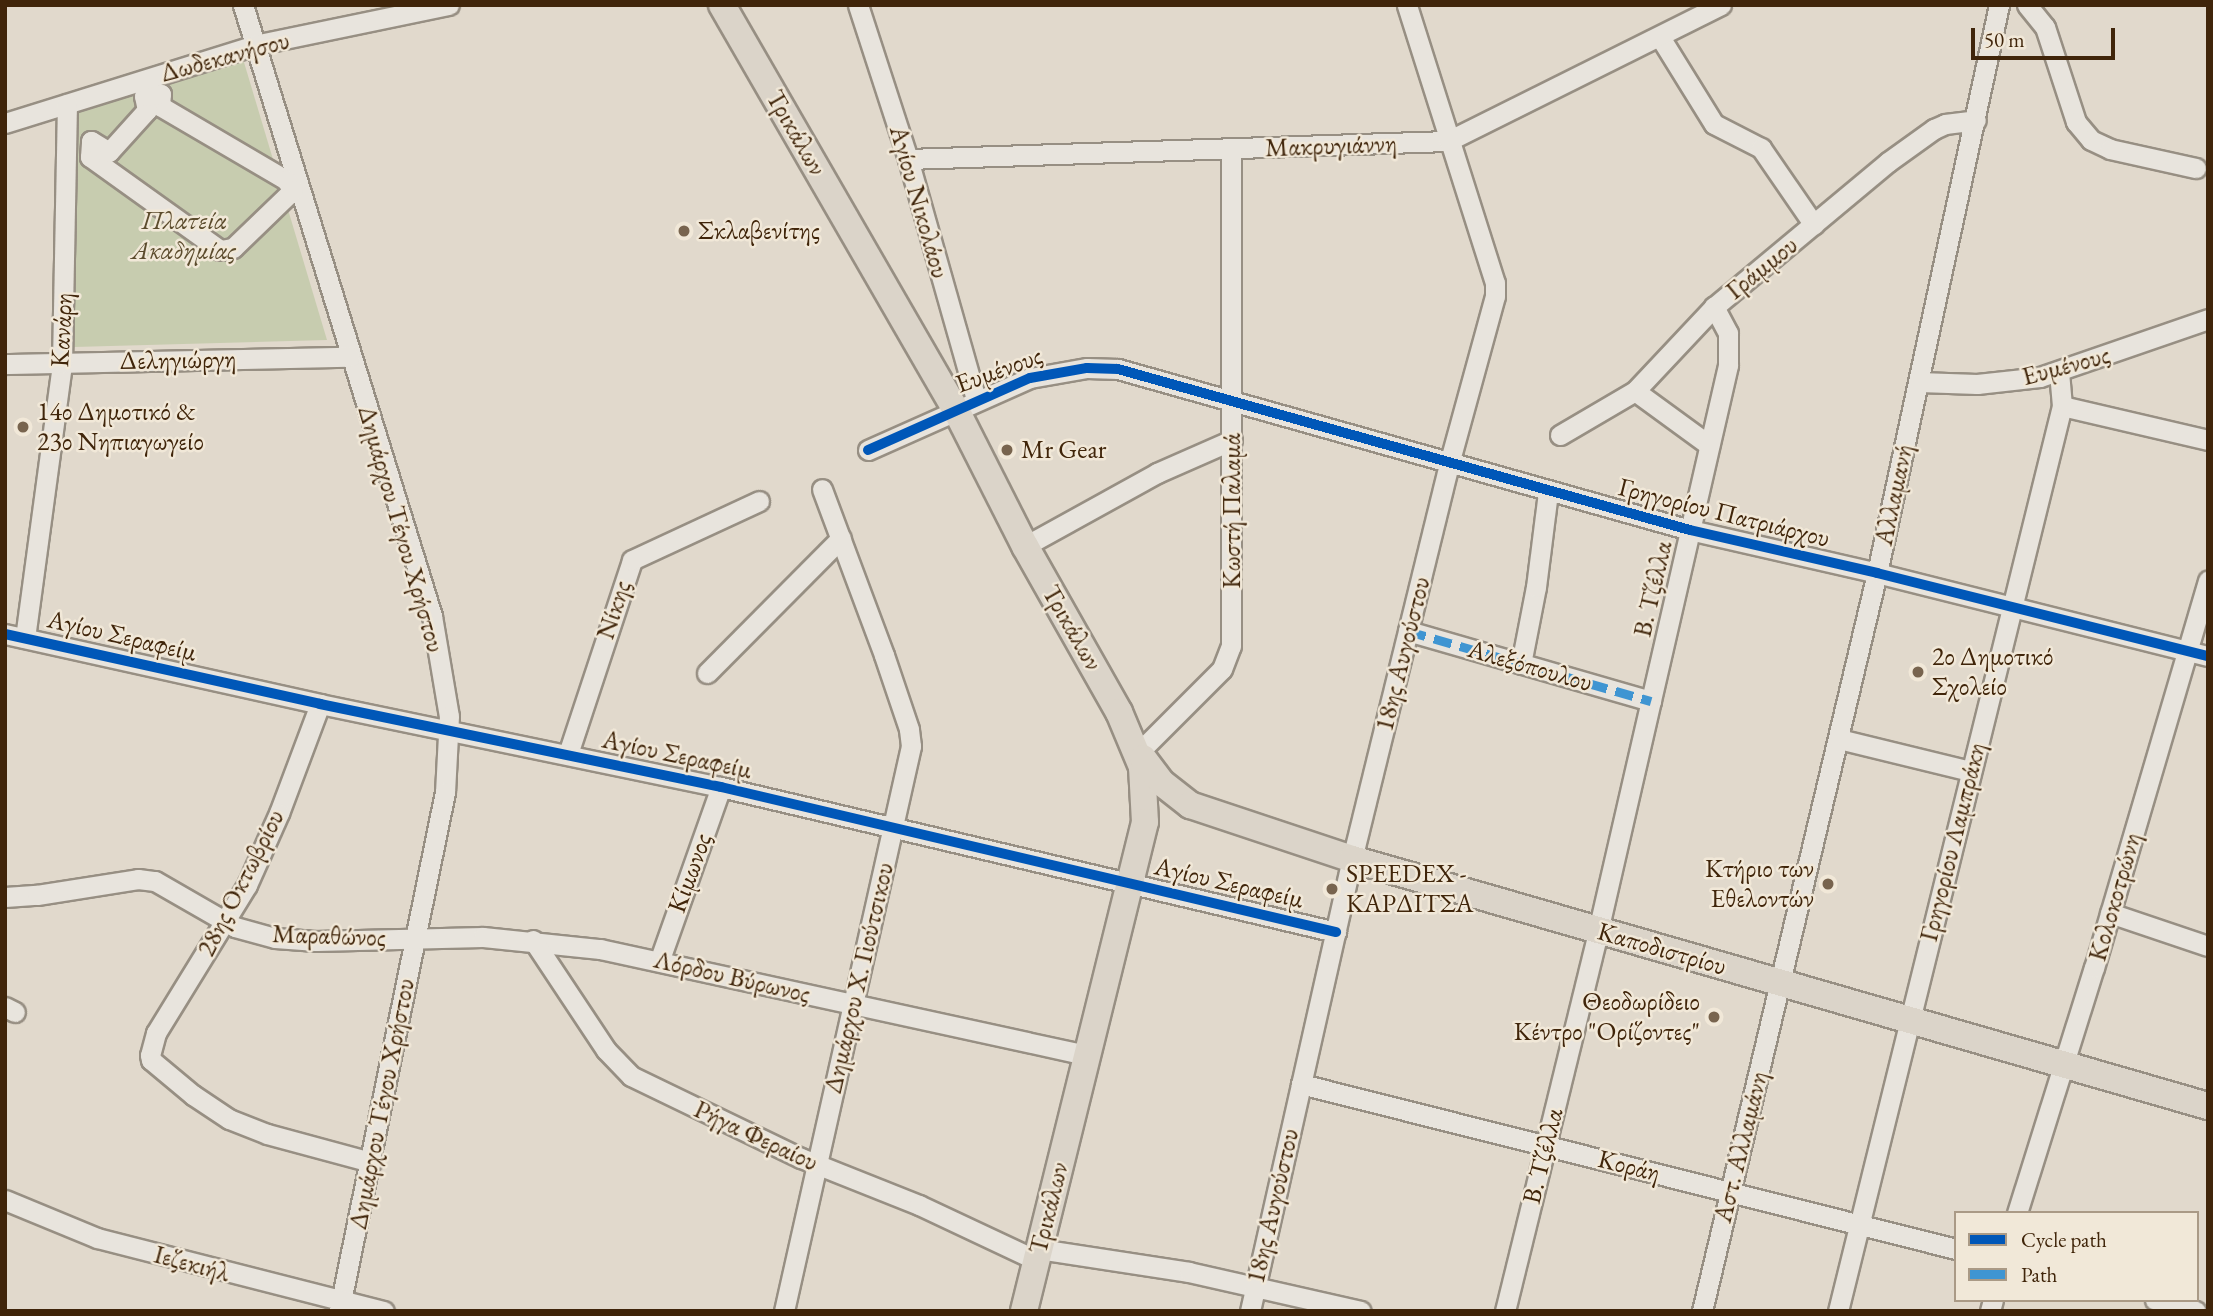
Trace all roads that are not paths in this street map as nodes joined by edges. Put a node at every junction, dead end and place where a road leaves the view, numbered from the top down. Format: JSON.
{"nodes":[{"id":1,"x":243,"y":5,"type":"edge"},
{"id":2,"x":449,"y":5,"type":"edge"},
{"id":3,"x":722,"y":5,"type":"edge"},
{"id":4,"x":858,"y":5,"type":"edge"},
{"id":5,"x":1407,"y":5,"type":"edge"},
{"id":6,"x":1721,"y":5,"type":"edge"},
{"id":7,"x":1999,"y":5,"type":"edge"},
{"id":8,"x":2027,"y":5,"type":"edge"},
{"id":9,"x":1660,"y":37,"type":"junction"},
{"id":10,"x":255,"y":46,"type":"junction"},
{"id":11,"x":67,"y":104,"type":"junction"},
{"id":12,"x":1976,"y":120,"type":"junction"},
{"id":13,"x":5,"y":123,"type":"edge"},
{"id":14,"x":1448,"y":141,"type":"junction"},
{"id":15,"x":1231,"y":150,"type":"junction"},
{"id":16,"x":908,"y":159,"type":"junction"},
{"id":17,"x":2196,"y":168,"type":"dead end"},
{"id":18,"x":286,"y":180,"type":"joint"},
{"id":19,"x":1814,"y":225,"type":"junction"},
{"id":20,"x":1714,"y":307,"type":"junction"},
{"id":21,"x":2208,"y":319,"type":"edge"},
{"id":22,"x":350,"y":357,"type":"junction"},
{"id":23,"x":62,"y":363,"type":"junction"},
{"id":24,"x":5,"y":364,"type":"edge"},
{"id":25,"x":2059,"y":372,"type":"junction"},
{"id":26,"x":1919,"y":382,"type":"junction"},
{"id":27,"x":1635,"y":391,"type":"junction"},
{"id":28,"x":1233,"y":403,"type":"junction"},
{"id":29,"x":966,"y":405,"type":"junction"},
{"id":30,"x":2062,"y":406,"type":"junction"},
{"id":31,"x":1560,"y":435,"type":"dead end"},
{"id":32,"x":1233,"y":440,"type":"junction"},
{"id":33,"x":2208,"y":440,"type":"edge"},
{"id":34,"x":1709,"y":444,"type":"junction"},
{"id":35,"x":868,"y":450,"type":"dead end"},
{"id":36,"x":1449,"y":464,"type":"junction"},
{"id":37,"x":822,"y":489,"type":"dead end"},
{"id":38,"x":1548,"y":492,"type":"junction"},
{"id":39,"x":759,"y":501,"type":"dead end"},
{"id":40,"x":1690,"y":530,"type":"junction"},
{"id":41,"x":841,"y":538,"type":"junction"},
{"id":42,"x":1025,"y":547,"type":"junction"},
{"id":43,"x":1877,"y":573,"type":"junction"},
{"id":44,"x":2208,"y":580,"type":"edge"},
{"id":45,"x":2011,"y":607,"type":"junction"},
{"id":46,"x":1408,"y":631,"type":"junction"},
{"id":47,"x":5,"y":634,"type":"edge"},
{"id":48,"x":25,"y":638,"type":"junction"},
{"id":49,"x":2188,"y":651,"type":"junction"},
{"id":50,"x":2208,"y":656,"type":"edge"},
{"id":51,"x":1521,"y":664,"type":"junction"},
{"id":52,"x":707,"y":673,"type":"dead end"},
{"id":53,"x":1651,"y":701,"type":"junction"},
{"id":54,"x":320,"y":704,"type":"junction"},
{"id":55,"x":450,"y":730,"type":"junction"},
{"id":56,"x":1839,"y":739,"type":"junction"},
{"id":57,"x":1139,"y":752,"type":"junction"},
{"id":58,"x":568,"y":754,"type":"junction"},
{"id":59,"x":1970,"y":771,"type":"junction"},
{"id":60,"x":721,"y":787,"type":"junction"},
{"id":61,"x":1190,"y":805,"type":"junction"},
{"id":62,"x":1145,"y":822,"type":"junction"},
{"id":63,"x":893,"y":826,"type":"junction"},
{"id":64,"x":1352,"y":859,"type":"junction"},
{"id":65,"x":1129,"y":883,"type":"junction"},
{"id":66,"x":5,"y":897,"type":"edge"},
{"id":67,"x":2110,"y":913,"type":"junction"},
{"id":68,"x":225,"y":923,"type":"junction"},
{"id":69,"x":1598,"y":931,"type":"junction"},
{"id":70,"x":1336,"y":932,"type":"junction"},
{"id":71,"x":415,"y":937,"type":"junction"},
{"id":72,"x":533,"y":940,"type":"junction"},
{"id":73,"x":2208,"y":946,"type":"edge"},
{"id":74,"x":660,"y":959,"type":"junction"},
{"id":75,"x":1782,"y":983,"type":"junction"},
{"id":76,"x":852,"y":1005,"type":"junction"},
{"id":77,"x":1909,"y":1020,"type":"junction"},
{"id":78,"x":1086,"y":1055,"type":"junction"},
{"id":79,"x":2064,"y":1065,"type":"junction"},
{"id":80,"x":1301,"y":1084,"type":"junction"},
{"id":81,"x":2208,"y":1106,"type":"edge"},
{"id":82,"x":1545,"y":1145,"type":"junction"},
{"id":83,"x":371,"y":1162,"type":"junction"},
{"id":84,"x":817,"y":1164,"type":"junction"},
{"id":85,"x":1730,"y":1192,"type":"junction"},
{"id":86,"x":5,"y":1200,"type":"edge"},
{"id":87,"x":2018,"y":1211,"type":"edge"},
{"id":88,"x":1858,"y":1224,"type":"junction"},
{"id":89,"x":1954,"y":1248,"type":"edge"},
{"id":90,"x":1037,"y":1255,"type":"junction"},
{"id":91,"x":1255,"y":1287,"type":"junction"},
{"id":92,"x":2161,"y":1302,"type":"edge"},
{"id":93,"x":340,"y":1306,"type":"edge"},
{"id":94,"x":384,"y":1311,"type":"edge"},
{"id":95,"x":784,"y":1311,"type":"edge"},
{"id":96,"x":1024,"y":1311,"type":"edge"},
{"id":97,"x":1250,"y":1311,"type":"edge"},
{"id":98,"x":1361,"y":1311,"type":"edge"},
{"id":99,"x":1505,"y":1311,"type":"edge"},
{"id":100,"x":1702,"y":1311,"type":"edge"},
{"id":101,"x":1838,"y":1311,"type":"edge"},
{"id":102,"x":2196,"y":1311,"type":"edge"}],
"edges":[{"from":1,"to":10,"type":"street","name":"Δημάρχου Τέγου Χρήστου"},
{"from":2,"to":10,"type":"street","name":"Δωδεκανήσου"},
{"from":3,"to":29,"type":"main road","name":"Τρικάλων"},
{"from":4,"to":16,"type":"street","name":"Αγίου Νικολάου"},
{"from":5,"to":14,"type":"street","name":"18ης Αυγούστου"},
{"from":6,"to":9,"type":"street","name":"Μακρυγιάννη"},
{"from":7,"to":12,"type":"street","name":"Αλλαμανή"},
{"from":8,"to":17,"type":"street"},
{"from":9,"to":14,"type":"street","name":"Μακρυγιάννη"},
{"from":9,"to":19,"type":"street"},
{"from":10,"to":11,"type":"street","name":"Δωδεκανήσου"},
{"from":10,"to":22,"type":"street","name":"Δημάρχου Τέγου Χρήστου"},
{"from":11,"to":13,"type":"street","name":"Δωδεκανήσου"},
{"from":11,"to":23,"type":"street","name":"Κανάρη"},
{"from":12,"to":19,"type":"street","name":"Γράμμου"},
{"from":12,"to":26,"type":"street","name":"Αλλαμανή"},
{"from":14,"to":15,"type":"street","name":"Μακρυγιάννη"},
{"from":14,"to":36,"type":"street","name":"18ης Αυγούστου"},
{"from":15,"to":16,"type":"street","name":"Μακρυγιάννη"},
{"from":15,"to":28,"type":"street","name":"Κωστή Παλαμά"},
{"from":16,"to":29,"type":"street","name":"Αγίου Νικολάου"},
{"from":18,"to":18,"type":"street"},
{"from":19,"to":20,"type":"street","name":"Γράμμου"},
{"from":20,"to":27,"type":"street","name":"Γράμμου"},
{"from":20,"to":34,"type":"street","name":"Β. Τζέλλα"},
{"from":21,"to":25,"type":"street","name":"Ευμένους"},
{"from":22,"to":23,"type":"street","name":"Δεληγιώργη"},
{"from":22,"to":55,"type":"street","name":"Δημάρχου Τέγου Χρήστου"},
{"from":23,"to":24,"type":"street","name":"Δεληγιώργη"},
{"from":23,"to":48,"type":"street","name":"Κανάρη"},
{"from":25,"to":26,"type":"street","name":"Ευμένους"},
{"from":25,"to":30,"type":"street","name":"Γρηγορίου Λαμπράκη"},
{"from":26,"to":43,"type":"street","name":"Αλλαμανή"},
{"from":27,"to":31,"type":"street","name":"Γράμμου"},
{"from":27,"to":34,"type":"street"},
{"from":28,"to":29,"type":"street","name":"Ευμένους"},
{"from":28,"to":32,"type":"street","name":"Κωστή Παλαμά"},
{"from":28,"to":36,"type":"street","name":"Γρηγορίου Πατριάρχου"},
{"from":29,"to":35,"type":"street","name":"Ευμένους"},
{"from":29,"to":42,"type":"main road","name":"Τρικάλων"},
{"from":30,"to":33,"type":"street"},
{"from":30,"to":45,"type":"street","name":"Γρηγορίου Λαμπράκη"},
{"from":32,"to":42,"type":"street"},
{"from":32,"to":57,"type":"street","name":"Κωστή Παλαμά"},
{"from":34,"to":40,"type":"street","name":"Β. Τζέλλα"},
{"from":36,"to":38,"type":"street","name":"Γρηγορίου Πατριάρχου"},
{"from":36,"to":46,"type":"street","name":"18ης Αυγούστου"},
{"from":37,"to":41,"type":"street","name":"Δημάρχου Χ. Γιούτσικου"},
{"from":38,"to":40,"type":"street","name":"Γρηγορίου Πατριάρχου"},
{"from":38,"to":51,"type":"street"},
{"from":39,"to":58,"type":"street","name":"Νίκης"},
{"from":40,"to":43,"type":"street","name":"Γρηγορίου Πατριάρχου"},
{"from":40,"to":53,"type":"street","name":"Β. Τζέλλα"},
{"from":41,"to":52,"type":"street"},
{"from":41,"to":63,"type":"street","name":"Δημάρχου Χ. Γιούτσικου"},
{"from":42,"to":57,"type":"main road","name":"Τρικάλων"},
{"from":43,"to":45,"type":"street","name":"Γρηγορίου Πατριάρχου"},
{"from":43,"to":56,"type":"street","name":"Αλλαμανή"},
{"from":44,"to":49,"type":"street","name":"Κολοκοτρώνη"},
{"from":45,"to":49,"type":"street","name":"Γρηγορίου Πατριάρχου"},
{"from":45,"to":59,"type":"street","name":"Γρηγορίου Λαμπράκη"},
{"from":46,"to":51,"type":"street","name":"Αλεξόπουλου"},
{"from":46,"to":64,"type":"street","name":"18ης Αυγούστου"},
{"from":47,"to":48,"type":"street","name":"Αγίου Σεραφείμ"},
{"from":48,"to":54,"type":"street","name":"Αγίου Σεραφείμ"},
{"from":49,"to":50,"type":"street","name":"Γρηγορίου Πατριάρχου"},
{"from":49,"to":67,"type":"street","name":"Κολοκοτρώνη"},
{"from":51,"to":53,"type":"street","name":"Αλεξόπουλου"},
{"from":53,"to":69,"type":"street","name":"Β. Τζέλλα"},
{"from":54,"to":55,"type":"street","name":"Αγίου Σεραφείμ"},
{"from":54,"to":68,"type":"street","name":"28ης Οκτωβρίου"},
{"from":55,"to":58,"type":"street","name":"Αγίου Σεραφείμ"},
{"from":55,"to":71,"type":"street","name":"Δημάρχου Τέγου Χρήστου"},
{"from":56,"to":59,"type":"street"},
{"from":56,"to":75,"type":"street","name":"Αλλαμανή"},
{"from":57,"to":61,"type":"main road","name":"Καποδιστρίου"},
{"from":57,"to":62,"type":"main road","name":"Τρικάλων"},
{"from":58,"to":60,"type":"street","name":"Αγίου Σεραφείμ"},
{"from":59,"to":77,"type":"street","name":"Γρηγορίου Λαμπράκη"},
{"from":60,"to":63,"type":"street","name":"Αγίου Σεραφείμ"},
{"from":60,"to":74,"type":"street","name":"Κίμωνος"},
{"from":61,"to":62,"type":"main road"},
{"from":61,"to":64,"type":"main road","name":"Καποδιστρίου"},
{"from":62,"to":65,"type":"main road","name":"Τρικάλων"},
{"from":63,"to":65,"type":"street","name":"Αγίου Σεραφείμ"},
{"from":63,"to":76,"type":"street","name":"Δημάρχου Χ. Γιούτσικου"},
{"from":64,"to":69,"type":"main road","name":"Καποδιστρίου"},
{"from":64,"to":70,"type":"street","name":"18ης Αυγούστου"},
{"from":65,"to":70,"type":"street","name":"Αγίου Σεραφείμ"},
{"from":65,"to":78,"type":"main road","name":"Τρικάλων"},
{"from":66,"to":68,"type":"street","name":"Μαραθώνος"},
{"from":67,"to":73,"type":"street"},
{"from":67,"to":79,"type":"street","name":"Κολοκοτρώνη"},
{"from":68,"to":71,"type":"street","name":"Μαραθώνος"},
{"from":68,"to":83,"type":"street","name":"28ης Οκτωβρίου"},
{"from":69,"to":75,"type":"main road","name":"Καποδιστρίου"},
{"from":69,"to":82,"type":"street","name":"Β. Τζέλλα"},
{"from":70,"to":80,"type":"street","name":"18ης Αυγούστου"},
{"from":71,"to":72,"type":"street","name":"Λόρδου Βύρωνος"},
{"from":71,"to":83,"type":"street","name":"Δημάρχου Τέγου Χρήστου"},
{"from":72,"to":74,"type":"street","name":"Λόρδου Βύρωνος"},
{"from":72,"to":84,"type":"street","name":"Ρήγα Φεραίου"},
{"from":74,"to":76,"type":"street","name":"Λόρδου Βύρωνος"},
{"from":75,"to":77,"type":"main road","name":"Καποδιστρίου"},
{"from":75,"to":85,"type":"street","name":"Αστ. Αλλαμάνη"},
{"from":76,"to":78,"type":"street","name":"Λόρδου Βύρωνος"},
{"from":76,"to":84,"type":"street","name":"Δημάρχου Χ. Γιούτσικου"},
{"from":77,"to":79,"type":"main road","name":"Καποδιστρίου"},
{"from":77,"to":88,"type":"street","name":"Γρηγορίου Λαμπράκη"},
{"from":78,"to":90,"type":"main road","name":"Τρικάλων"},
{"from":79,"to":81,"type":"main road","name":"Καποδιστρίου"},
{"from":79,"to":87,"type":"street","name":"Κολοκοτρώνη"},
{"from":80,"to":82,"type":"street","name":"Κοράη"},
{"from":80,"to":91,"type":"street","name":"18ης Αυγούστου"},
{"from":82,"to":85,"type":"street","name":"Κοράη"},
{"from":82,"to":99,"type":"street","name":"Β. Τζέλλα"},
{"from":83,"to":93,"type":"street","name":"Δημάρχου Τέγου Χρήστου"},
{"from":84,"to":90,"type":"street","name":"Ρήγα Φεραίου"},
{"from":84,"to":95,"type":"street","name":"Δημάρχου Χ. Γιούτσικου"},
{"from":85,"to":88,"type":"street","name":"Κοράη"},
{"from":85,"to":100,"type":"street","name":"Αστ. Αλλαμάνη"},
{"from":86,"to":93,"type":"street","name":"Ιεζεκιήλ"},
{"from":88,"to":89,"type":"street","name":"Κοράη"},
{"from":88,"to":101,"type":"street","name":"Γρηγορίου Λαμπράκη"},
{"from":90,"to":91,"type":"street","name":"Ρήγα Φεραίου"},
{"from":90,"to":96,"type":"main road","name":"Τρικάλων"},
{"from":91,"to":97,"type":"street","name":"18ης Αυγούστου"},
{"from":91,"to":98,"type":"street","name":"Ρήγα Φεραίου"},
{"from":92,"to":102,"type":"street"},
{"from":93,"to":94,"type":"street","name":"Ιεζεκιήλ"}]}
